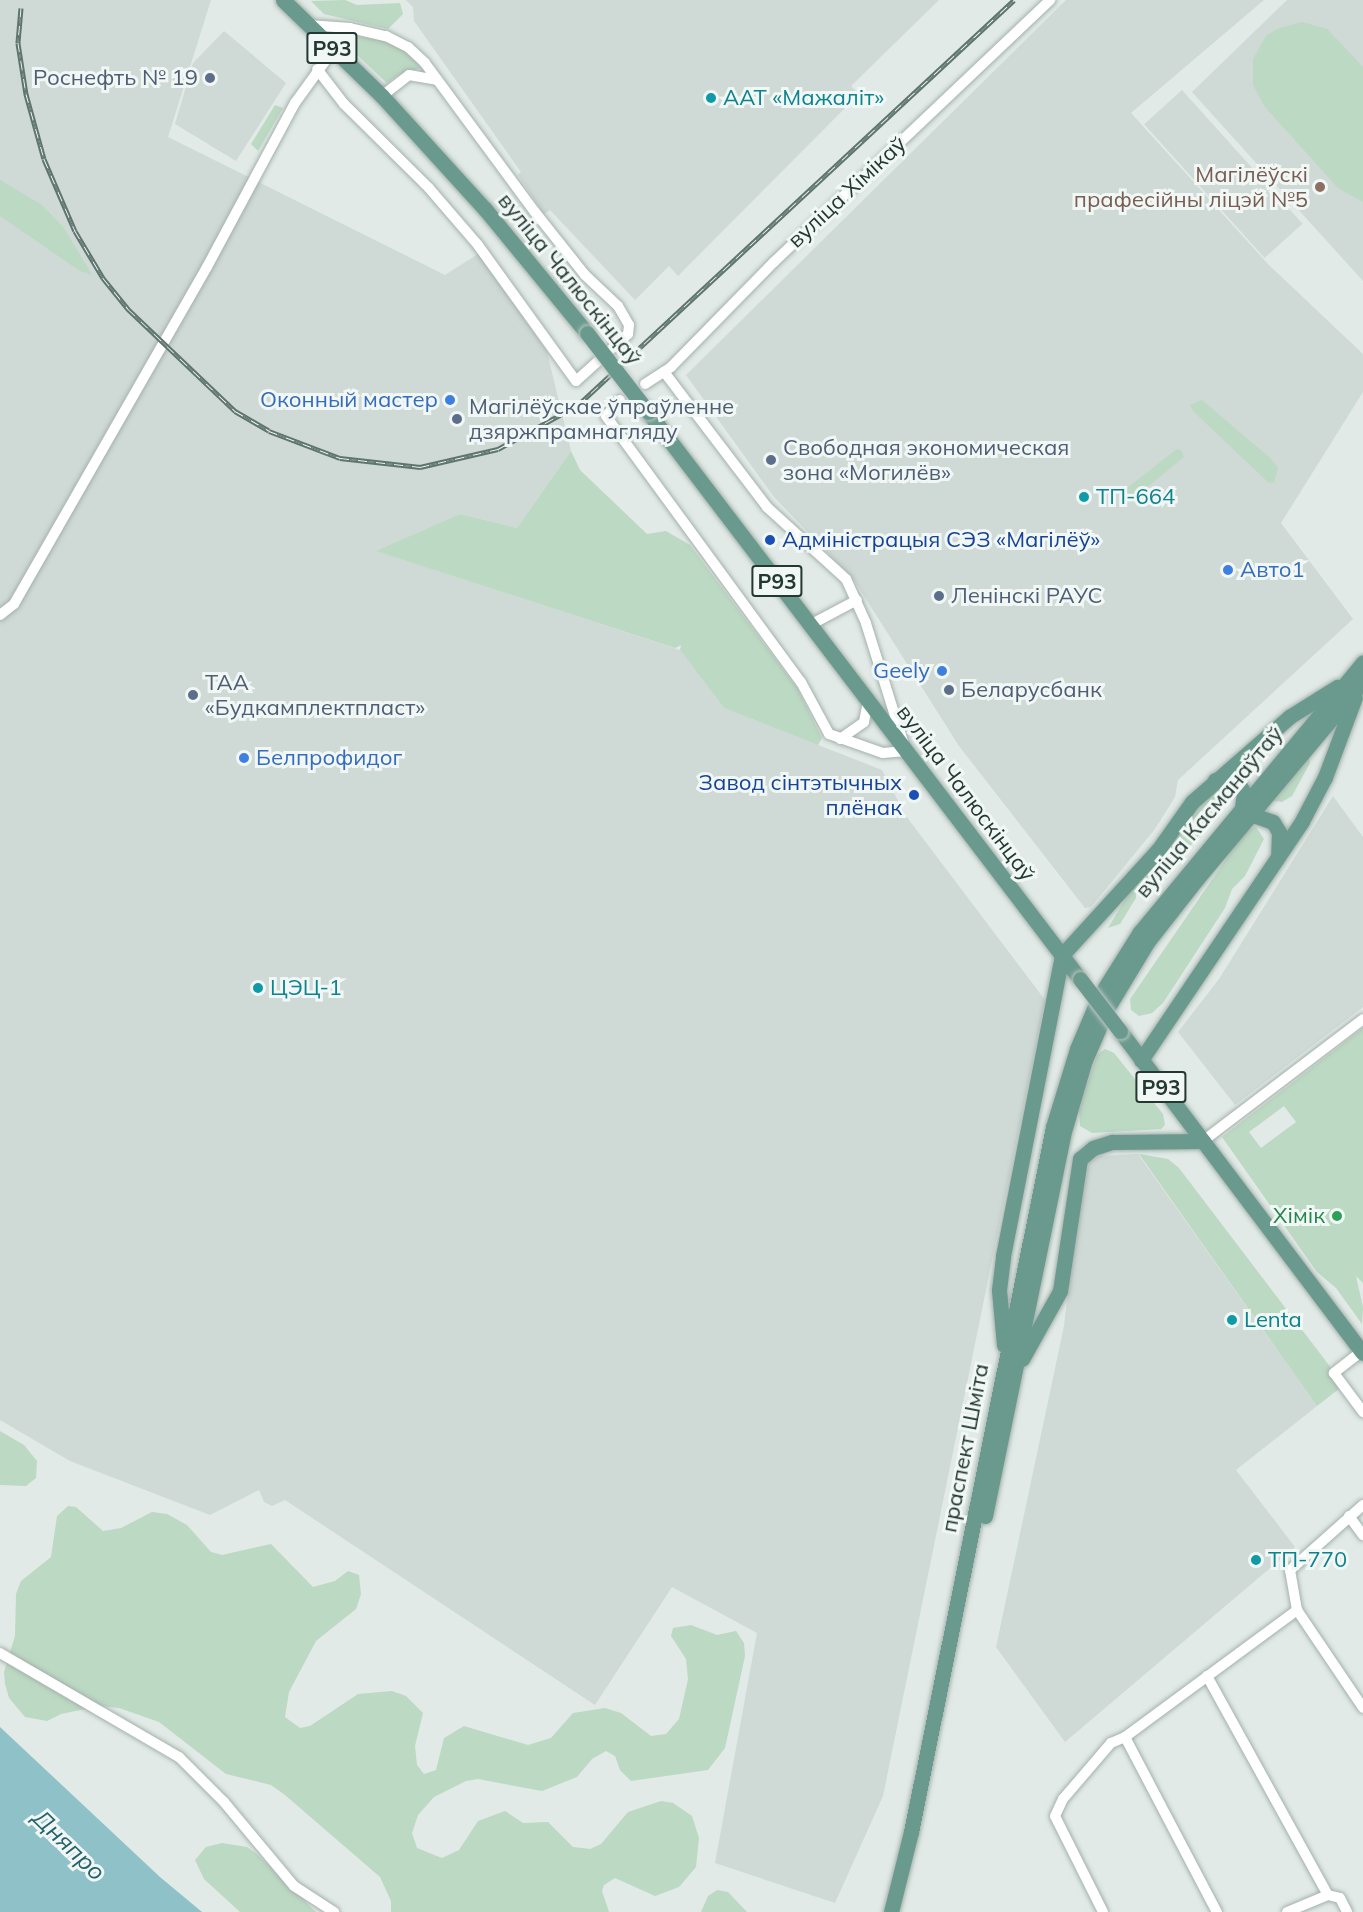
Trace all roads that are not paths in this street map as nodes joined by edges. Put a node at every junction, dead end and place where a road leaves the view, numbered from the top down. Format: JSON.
{"nodes":[{"id":1,"x":283,"y":0,"type":"edge"},
{"id":2,"x":1050,"y":0,"type":"edge"},
{"id":3,"x":308,"y":25,"type":"junction"},
{"id":4,"x":334,"y":49,"type":"junction"},
{"id":5,"x":317,"y":69,"type":"junction"},
{"id":6,"x":438,"y":80,"type":"junction"},
{"id":7,"x":382,"y":96,"type":"junction"},
{"id":8,"x":664,"y":372,"type":"junction"},
{"id":9,"x":645,"y":384,"type":"dead end"},
{"id":10,"x":620,"y":400,"type":"dead end"},
{"id":11,"x":857,"y":600,"type":"junction"},
{"id":12,"x":0,"y":615,"type":"edge"},
{"id":13,"x":810,"y":625,"type":"junction"},
{"id":14,"x":1363,"y":662,"type":"edge"},
{"id":15,"x":1357,"y":683,"type":"edge"},
{"id":16,"x":868,"y":702,"type":"junction"},
{"id":17,"x":840,"y":739,"type":"junction"},
{"id":18,"x":906,"y":752,"type":"junction"},
{"id":19,"x":1215,"y":780,"type":"junction"},
{"id":20,"x":1246,"y":811,"type":"junction"},
{"id":21,"x":1278,"y":856,"type":"junction"},
{"id":22,"x":1062,"y":956,"type":"junction"},
{"id":23,"x":1103,"y":1002,"type":"joint"},
{"id":24,"x":1363,"y":1019,"type":"edge"},
{"id":25,"x":1141,"y":1060,"type":"junction"},
{"id":26,"x":1203,"y":1141,"type":"junction"},
{"id":27,"x":1362,"y":1352,"type":"edge"},
{"id":28,"x":1010,"y":1366,"type":"junction"},
{"id":29,"x":1363,"y":1412,"type":"edge"},
{"id":30,"x":1363,"y":1505,"type":"edge"},
{"id":31,"x":1349,"y":1516,"type":"junction"},
{"id":32,"x":1363,"y":1535,"type":"edge"},
{"id":33,"x":1297,"y":1610,"type":"junction"},
{"id":34,"x":0,"y":1653,"type":"edge"},
{"id":35,"x":1208,"y":1676,"type":"junction"},
{"id":36,"x":1363,"y":1708,"type":"edge"},
{"id":37,"x":1125,"y":1737,"type":"junction"},
{"id":38,"x":1328,"y":1895,"type":"junction"},
{"id":39,"x":334,"y":1912,"type":"edge"},
{"id":40,"x":891,"y":1912,"type":"edge"},
{"id":41,"x":901,"y":1912,"type":"edge"},
{"id":42,"x":1103,"y":1912,"type":"edge"},
{"id":43,"x":1217,"y":1912,"type":"edge"},
{"id":44,"x":1287,"y":1912,"type":"edge"},
{"id":45,"x":1347,"y":1912,"type":"edge"}],
"edges":[{"from":1,"to":3,"type":"main road","name":"вуліца Чалюскінцаў","number":"Р93"},
{"from":2,"to":8,"type":"street","name":"вуліца Хімікаў"},
{"from":3,"to":4,"type":"main road","name":"вуліца Чалюскінцаў","number":"Р93"},
{"from":3,"to":6,"type":"street"},
{"from":4,"to":5,"type":"street"},
{"from":4,"to":7,"type":"main road","name":"вуліца Чалюскінцаў","number":"Р93"},
{"from":5,"to":6,"type":"street"},
{"from":5,"to":12,"type":"street"},
{"from":6,"to":7,"type":"street"},
{"from":7,"to":13,"type":"main road","name":"вуліца Чалюскінцаў","number":"Р93","bridge":true},
{"from":8,"to":9,"type":"street","name":"вуліца Хімікаў"},
{"from":8,"to":11,"type":"street"},
{"from":10,"to":17,"type":"street"},
{"from":11,"to":13,"type":"street"},
{"from":11,"to":18,"type":"street"},
{"from":13,"to":16,"type":"main road","name":"вуліца Чалюскінцаў","number":"Р93"},
{"from":14,"to":15,"type":"main road","name":"вуліца Касманаўтаў"},
{"from":15,"to":19,"type":"main road"},
{"from":15,"to":20,"type":"main road","name":"вуліца Касманаўтаў"},
{"from":15,"to":21,"type":"main road"},
{"from":16,"to":17,"type":"street"},
{"from":16,"to":18,"type":"main road","name":"вуліца Чалюскінцаў","number":"Р93"},
{"from":17,"to":18,"type":"street"},
{"from":18,"to":22,"type":"main road","name":"вуліца Чалюскінцаў","number":"Р93"},
{"from":19,"to":20,"type":"main road"},
{"from":19,"to":22,"type":"main road"},
{"from":20,"to":21,"type":"main road"},
{"from":20,"to":23,"type":"main road","name":"вуліца Касманаўтаў"},
{"from":21,"to":25,"type":"main road"},
{"from":22,"to":25,"type":"main road","name":"вуліца Чалюскінцаў","number":"Р93","bridge":true},
{"from":22,"to":28,"type":"main road"},
{"from":23,"to":28,"type":"main road","name":"праспект Шміта"},
{"from":24,"to":26,"type":"street"},
{"from":25,"to":26,"type":"main road","name":"вуліца Чалюскінцаў","number":"Р93"},
{"from":26,"to":27,"type":"main road","name":"вуліца Чалюскінцаў","number":"Р93"},
{"from":26,"to":28,"type":"main road"},
{"from":27,"to":29,"type":"street"},
{"from":28,"to":40,"type":"main road","name":"праспект Шміта"},
{"from":28,"to":41,"type":"main road","name":"праспект Шміта"},
{"from":30,"to":31,"type":"street"},
{"from":31,"to":32,"type":"street"},
{"from":31,"to":33,"type":"street"},
{"from":33,"to":35,"type":"street"},
{"from":33,"to":36,"type":"street"},
{"from":34,"to":39,"type":"street"},
{"from":35,"to":37,"type":"street"},
{"from":35,"to":38,"type":"street"},
{"from":37,"to":42,"type":"street"},
{"from":37,"to":43,"type":"street"},
{"from":38,"to":44,"type":"street"},
{"from":38,"to":45,"type":"street"}]}
